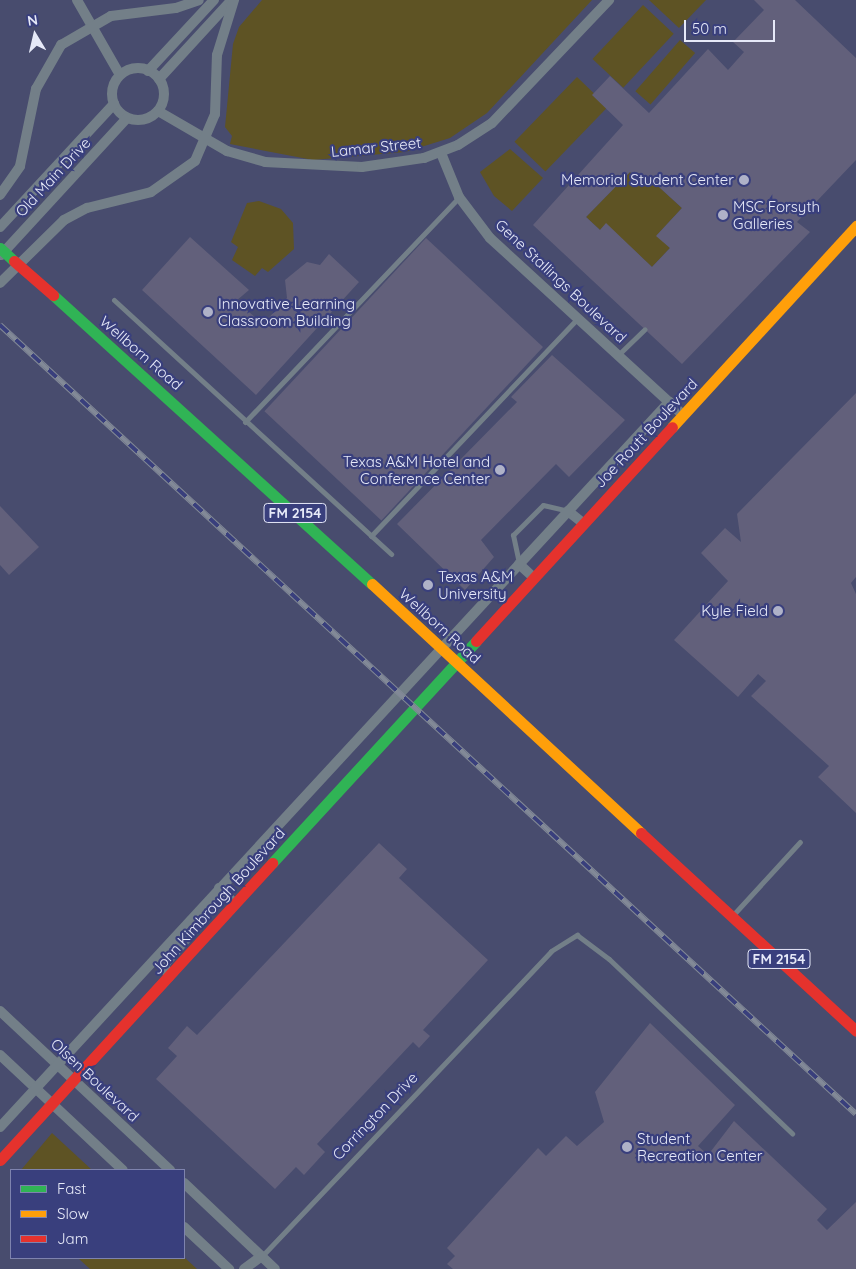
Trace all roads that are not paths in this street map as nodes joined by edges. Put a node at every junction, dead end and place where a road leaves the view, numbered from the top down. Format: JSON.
{"nodes":[{"id":1,"x":77,"y":0,"type":"edge"},
{"id":2,"x":199,"y":0,"type":"edge"},
{"id":3,"x":214,"y":0,"type":"edge"},
{"id":4,"x":233,"y":0,"type":"edge"},
{"id":5,"x":609,"y":0,"type":"edge"},
{"id":6,"x":89,"y":25,"type":"junction"},
{"id":7,"x":148,"y":71,"type":"junction"},
{"id":8,"x":120,"y":75,"type":"junction"},
{"id":9,"x":159,"y":79,"type":"junction"},
{"id":10,"x":114,"y":104,"type":"junction"},
{"id":11,"x":158,"y":110,"type":"junction"},
{"id":12,"x":127,"y":118,"type":"junction"},
{"id":13,"x":205,"y":140,"type":"junction"},
{"id":14,"x":441,"y":153,"type":"junction"},
{"id":15,"x":0,"y":194,"type":"edge"},
{"id":16,"x":459,"y":197,"type":"junction"},
{"id":17,"x":856,"y":226,"type":"edge"},
{"id":18,"x":0,"y":228,"type":"edge"},
{"id":19,"x":1,"y":252,"type":"edge"},
{"id":20,"x":0,"y":283,"type":"edge"},
{"id":21,"x":114,"y":300,"type":"dead end"},
{"id":22,"x":578,"y":318,"type":"junction"},
{"id":23,"x":645,"y":330,"type":"dead end"},
{"id":24,"x":618,"y":355,"type":"junction"},
{"id":25,"x":669,"y":402,"type":"junction"},
{"id":26,"x":683,"y":415,"type":"junction"},
{"id":27,"x":245,"y":422,"type":"junction"},
{"id":28,"x":568,"y":511,"type":"junction"},
{"id":29,"x":584,"y":523,"type":"junction"},
{"id":30,"x":371,"y":536,"type":"junction"},
{"id":31,"x":391,"y":554,"type":"dead end"},
{"id":32,"x":519,"y":564,"type":"junction"},
{"id":33,"x":533,"y":578,"type":"junction"},
{"id":34,"x":443,"y":648,"type":"junction"},
{"id":35,"x":457,"y":661,"type":"junction"},
{"id":36,"x":800,"y":842,"type":"dead end"},
{"id":37,"x":219,"y":888,"type":"junction"},
{"id":38,"x":235,"y":904,"type":"junction"},
{"id":39,"x":733,"y":916,"type":"junction"},
{"id":40,"x":191,"y":919,"type":"junction"},
{"id":41,"x":169,"y":977,"type":"junction"},
{"id":42,"x":0,"y":1011,"type":"edge"},
{"id":43,"x":856,"y":1031,"type":"edge"},
{"id":44,"x":0,"y":1055,"type":"edge"},
{"id":45,"x":57,"y":1064,"type":"junction"},
{"id":46,"x":74,"y":1079,"type":"junction"},
{"id":47,"x":35,"y":1088,"type":"junction"},
{"id":48,"x":52,"y":1104,"type":"junction"},
{"id":49,"x":0,"y":1127,"type":"edge"},
{"id":50,"x":792,"y":1133,"type":"dead end"},
{"id":51,"x":0,"y":1160,"type":"edge"},
{"id":52,"x":122,"y":1169,"type":"edge"},
{"id":53,"x":169,"y":1169,"type":"edge"},
{"id":54,"x":185,"y":1184,"type":"edge"},
{"id":55,"x":185,"y":1228,"type":"edge"},
{"id":56,"x":262,"y":1256,"type":"junction"},
{"id":57,"x":229,"y":1269,"type":"edge"},
{"id":58,"x":244,"y":1269,"type":"edge"},
{"id":59,"x":276,"y":1269,"type":"edge"}],
"edges":[{"from":1,"to":6,"type":"street"},
{"from":2,"to":6,"type":"street","name":"Old Main Drive"},
{"from":3,"to":7,"type":"street"},
{"from":4,"to":9,"type":"street"},
{"from":4,"to":13,"type":"street"},
{"from":5,"to":14,"type":"street","name":"Lamar Street"},
{"from":6,"to":8,"type":"street"},
{"from":6,"to":15,"type":"street","name":"Old Main Drive"},
{"from":7,"to":8,"type":"street"},
{"from":7,"to":9,"type":"street"},
{"from":8,"to":10,"type":"street"},
{"from":9,"to":11,"type":"street"},
{"from":10,"to":12,"type":"street"},
{"from":10,"to":18,"type":"street","name":"Old Main Drive"},
{"from":11,"to":12,"type":"street"},
{"from":11,"to":13,"type":"street","name":"Lamar Street"},
{"from":12,"to":19,"type":"street","name":"Old Main Drive"},
{"from":13,"to":14,"type":"street","name":"Lamar Street"},
{"from":13,"to":20,"type":"street"},
{"from":14,"to":16,"type":"street","name":"Gene Stallings Boulevard"},
{"from":16,"to":22,"type":"street","name":"Gene Stallings Boulevard"},
{"from":16,"to":27,"type":"lane"},
{"from":17,"to":26,"type":"street","name":"Joe Routt Boulevard"},
{"from":19,"to":34,"type":"street","name":"Wellborn Road","number":"FM 2154","bridge":true},
{"from":21,"to":27,"type":"lane"},
{"from":22,"to":24,"type":"street","name":"Gene Stallings Boulevard"},
{"from":22,"to":30,"type":"lane"},
{"from":23,"to":24,"type":"lane"},
{"from":24,"to":25,"type":"street","name":"Gene Stallings Boulevard"},
{"from":25,"to":26,"type":"street","name":"Gene Stallings Boulevard"},
{"from":25,"to":28,"type":"street","name":"Joe Routt Boulevard"},
{"from":26,"to":29,"type":"street","name":"Joe Routt Boulevard"},
{"from":27,"to":30,"type":"lane"},
{"from":28,"to":29,"type":"street"},
{"from":28,"to":32,"type":"street","name":"Joe Routt Boulevard"},
{"from":28,"to":32,"type":"lane"},
{"from":29,"to":33,"type":"street","name":"Joe Routt Boulevard"},
{"from":30,"to":31,"type":"lane"},
{"from":32,"to":33,"type":"street"},
{"from":32,"to":34,"type":"street","name":"Joe Routt Boulevard"},
{"from":33,"to":35,"type":"street","name":"Joe Routt Boulevard"},
{"from":34,"to":35,"type":"street","name":"Wellborn Road","number":"FM 2154"},
{"from":34,"to":37,"type":"street","name":"John Kimbrough Boulevard"},
{"from":35,"to":38,"type":"street","name":"John Kimbrough Boulevard"},
{"from":35,"to":39,"type":"street","name":"Wellborn Road","number":"FM 2154"},
{"from":36,"to":39,"type":"lane"},
{"from":37,"to":38,"type":"street"},
{"from":37,"to":40,"type":"street","name":"John Kimbrough Boulevard"},
{"from":38,"to":41,"type":"street","name":"John Kimbrough Boulevard"},
{"from":39,"to":43,"type":"street","name":"Wellborn Road","number":"FM 2154"},
{"from":40,"to":41,"type":"street"},
{"from":40,"to":45,"type":"street","name":"John Kimbrough Boulevard"},
{"from":41,"to":46,"type":"street","name":"John Kimbrough Boulevard"},
{"from":42,"to":45,"type":"street","name":"Olsen Boulevard"},
{"from":44,"to":47,"type":"street"},
{"from":45,"to":46,"type":"street","name":"Olsen Boulevard"},
{"from":45,"to":47,"type":"street","name":"John Kimbrough Boulevard"},
{"from":46,"to":48,"type":"street","name":"John Kimbrough Boulevard"},
{"from":46,"to":53,"type":"street","name":"Olsen Boulevard"},
{"from":47,"to":48,"type":"street"},
{"from":47,"to":49,"type":"street","name":"John Kimbrough Boulevard"},
{"from":48,"to":51,"type":"street","name":"John Kimbrough Boulevard"},
{"from":48,"to":52,"type":"street"},
{"from":50,"to":56,"type":"lane","name":"Corrington Drive"},
{"from":54,"to":56,"type":"street"},
{"from":55,"to":57,"type":"street"},
{"from":56,"to":58,"type":"street","name":"Corrington Drive"},
{"from":56,"to":59,"type":"street"}]}
